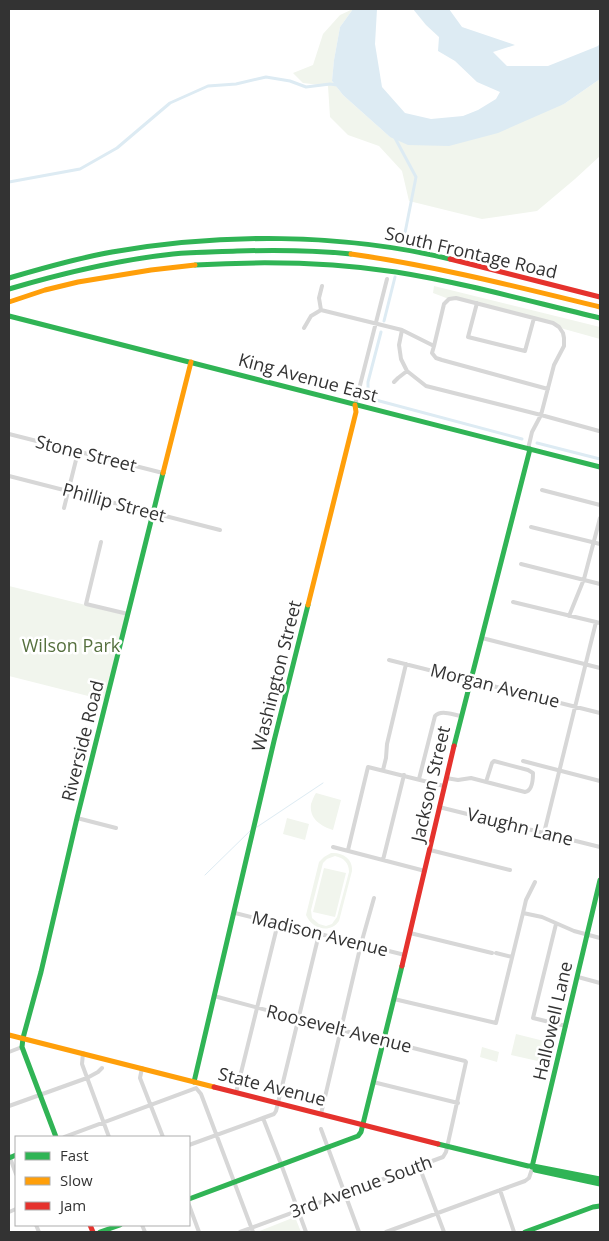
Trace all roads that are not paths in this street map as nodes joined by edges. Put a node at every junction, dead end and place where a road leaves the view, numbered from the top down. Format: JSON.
{"nodes":[{"id":1,"x":9,"y":278,"type":"edge"},
{"id":2,"x":387,"y":279,"type":"dead end"},
{"id":3,"x":322,"y":286,"type":"dead end"},
{"id":4,"x":9,"y":289,"type":"edge"},
{"id":5,"x":600,"y":297,"type":"edge"},
{"id":6,"x":9,"y":302,"type":"edge"},
{"id":7,"x":477,"y":303,"type":"junction"},
{"id":8,"x":600,"y":307,"type":"edge"},
{"id":9,"x":321,"y":310,"type":"junction"},
{"id":10,"x":9,"y":316,"type":"edge"},
{"id":11,"x":534,"y":318,"type":"junction"},
{"id":12,"x":600,"y":318,"type":"edge"},
{"id":13,"x":376,"y":323,"type":"junction"},
{"id":14,"x":304,"y":328,"type":"dead end"},
{"id":15,"x":402,"y":330,"type":"junction"},
{"id":16,"x":434,"y":346,"type":"junction"},
{"id":17,"x":191,"y":362,"type":"junction"},
{"id":18,"x":407,"y":371,"type":"junction"},
{"id":19,"x":394,"y":382,"type":"dead end"},
{"id":20,"x":548,"y":389,"type":"junction"},
{"id":21,"x":355,"y":405,"type":"junction"},
{"id":22,"x":541,"y":415,"type":"junction"},
{"id":23,"x":599,"y":431,"type":"edge"},
{"id":24,"x":9,"y":434,"type":"edge"},
{"id":25,"x":529,"y":449,"type":"junction"},
{"id":26,"x":78,"y":452,"type":"junction"},
{"id":27,"x":600,"y":468,"type":"edge"},
{"id":28,"x":162,"y":473,"type":"junction"},
{"id":29,"x":9,"y":476,"type":"edge"},
{"id":30,"x":542,"y":490,"type":"dead end"},
{"id":31,"x":68,"y":491,"type":"junction"},
{"id":32,"x":600,"y":505,"type":"edge"},
{"id":33,"x":64,"y":508,"type":"dead end"},
{"id":34,"x":153,"y":514,"type":"junction"},
{"id":35,"x":600,"y":518,"type":"edge"},
{"id":36,"x":531,"y":527,"type":"dead end"},
{"id":37,"x":220,"y":530,"type":"dead end"},
{"id":38,"x":101,"y":542,"type":"dead end"},
{"id":39,"x":593,"y":543,"type":"junction"},
{"id":40,"x":600,"y":544,"type":"edge"},
{"id":41,"x":522,"y":564,"type":"dead end"},
{"id":42,"x":584,"y":579,"type":"junction"},
{"id":43,"x":600,"y":584,"type":"edge"},
{"id":44,"x":513,"y":602,"type":"dead end"},
{"id":45,"x":128,"y":614,"type":"junction"},
{"id":46,"x":569,"y":616,"type":"junction"},
{"id":47,"x":598,"y":623,"type":"edge"},
{"id":48,"x":482,"y":638,"type":"junction"},
{"id":49,"x":389,"y":660,"type":"dead end"},
{"id":50,"x":406,"y":664,"type":"junction"},
{"id":51,"x":586,"y":665,"type":"junction"},
{"id":52,"x":600,"y":668,"type":"edge"},
{"id":53,"x":472,"y":681,"type":"junction"},
{"id":54,"x":575,"y":706,"type":"junction"},
{"id":55,"x":600,"y":713,"type":"edge"},
{"id":56,"x":461,"y":716,"type":"junction"},
{"id":57,"x":523,"y":762,"type":"dead end"},
{"id":58,"x":383,"y":770,"type":"junction"},
{"id":59,"x":559,"y":770,"type":"junction"},
{"id":60,"x":404,"y":776,"type":"junction"},
{"id":61,"x":446,"y":778,"type":"junction"},
{"id":62,"x":419,"y":779,"type":"junction"},
{"id":63,"x":600,"y":781,"type":"edge"},
{"id":64,"x":486,"y":782,"type":"junction"},
{"id":65,"x":444,"y":786,"type":"junction"},
{"id":66,"x":439,"y":807,"type":"junction"},
{"id":67,"x":77,"y":818,"type":"junction"},
{"id":68,"x":116,"y":828,"type":"dead end"},
{"id":69,"x":544,"y":833,"type":"junction"},
{"id":70,"x":333,"y":847,"type":"dead end"},
{"id":71,"x":600,"y":847,"type":"edge"},
{"id":72,"x":348,"y":850,"type":"junction"},
{"id":73,"x":430,"y":850,"type":"junction"},
{"id":74,"x":383,"y":860,"type":"junction"},
{"id":75,"x":510,"y":870,"type":"dead end"},
{"id":76,"x":425,"y":871,"type":"junction"},
{"id":77,"x":600,"y":880,"type":"edge"},
{"id":78,"x":535,"y":882,"type":"dead end"},
{"id":79,"x":599,"y":892,"type":"edge"},
{"id":80,"x":374,"y":898,"type":"dead end"},
{"id":81,"x":235,"y":913,"type":"junction"},
{"id":82,"x":523,"y":913,"type":"junction"},
{"id":83,"x":278,"y":923,"type":"junction"},
{"id":84,"x":556,"y":924,"type":"junction"},
{"id":85,"x":410,"y":933,"type":"junction"},
{"id":86,"x":319,"y":934,"type":"junction"},
{"id":87,"x":588,"y":935,"type":"junction"},
{"id":88,"x":600,"y":938,"type":"edge"},
{"id":89,"x":361,"y":944,"type":"junction"},
{"id":90,"x":405,"y":954,"type":"junction"},
{"id":91,"x":512,"y":957,"type":"junction"},
{"id":92,"x":578,"y":977,"type":"junction"},
{"id":93,"x":600,"y":983,"type":"edge"},
{"id":94,"x":214,"y":996,"type":"junction"},
{"id":95,"x":394,"y":999,"type":"junction"},
{"id":96,"x":257,"y":1008,"type":"junction"},
{"id":97,"x":299,"y":1019,"type":"junction"},
{"id":98,"x":566,"y":1026,"type":"junction"},
{"id":99,"x":341,"y":1030,"type":"junction"},
{"id":100,"x":9,"y":1035,"type":"edge"},
{"id":101,"x":23,"y":1038,"type":"junction"},
{"id":102,"x":384,"y":1040,"type":"junction"},
{"id":103,"x":22,"y":1047,"type":"junction"},
{"id":104,"x":9,"y":1052,"type":"edge"},
{"id":105,"x":83,"y":1053,"type":"junction"},
{"id":106,"x":102,"y":1068,"type":"dead end"},
{"id":107,"x":142,"y":1068,"type":"junction"},
{"id":108,"x":87,"y":1078,"type":"junction"},
{"id":109,"x":194,"y":1082,"type":"junction"},
{"id":110,"x":373,"y":1082,"type":"junction"},
{"id":111,"x":236,"y":1093,"type":"junction"},
{"id":112,"x":40,"y":1094,"type":"junction"},
{"id":113,"x":458,"y":1103,"type":"junction"},
{"id":114,"x":278,"y":1104,"type":"junction"},
{"id":115,"x":9,"y":1106,"type":"edge"},
{"id":116,"x":151,"y":1106,"type":"junction"},
{"id":117,"x":320,"y":1114,"type":"junction"},
{"id":118,"x":263,"y":1118,"type":"junction"},
{"id":119,"x":103,"y":1122,"type":"junction"},
{"id":120,"x":363,"y":1125,"type":"junction"},
{"id":121,"x":321,"y":1129,"type":"dead end"},
{"id":122,"x":216,"y":1134,"type":"junction"},
{"id":123,"x":56,"y":1136,"type":"edge"},
{"id":124,"x":67,"y":1136,"type":"edge"},
{"id":125,"x":109,"y":1136,"type":"edge"},
{"id":126,"x":163,"y":1136,"type":"edge"},
{"id":127,"x":190,"y":1145,"type":"edge"},
{"id":128,"x":448,"y":1146,"type":"junction"},
{"id":129,"x":327,"y":1147,"type":"junction"},
{"id":130,"x":9,"y":1157,"type":"edge"},
{"id":131,"x":281,"y":1164,"type":"junction"},
{"id":132,"x":419,"y":1166,"type":"junction"},
{"id":133,"x":531,"y":1167,"type":"junction"},
{"id":134,"x":15,"y":1172,"type":"edge"},
{"id":135,"x":600,"y":1180,"type":"edge"},
{"id":136,"x":234,"y":1182,"type":"junction"},
{"id":137,"x":600,"y":1185,"type":"edge"},
{"id":138,"x":500,"y":1190,"type":"junction"},
{"id":139,"x":344,"y":1193,"type":"junction"},
{"id":140,"x":190,"y":1199,"type":"edge"},
{"id":141,"x":600,"y":1203,"type":"edge"},
{"id":142,"x":190,"y":1208,"type":"edge"},
{"id":143,"x":298,"y":1211,"type":"junction"},
{"id":144,"x":437,"y":1213,"type":"junction"},
{"id":145,"x":117,"y":1226,"type":"edge"},
{"id":146,"x":252,"y":1230,"type":"edge"},
{"id":147,"x":100,"y":1232,"type":"edge"},
{"id":148,"x":199,"y":1232,"type":"edge"},
{"id":149,"x":240,"y":1232,"type":"edge"},
{"id":150,"x":306,"y":1232,"type":"edge"},
{"id":151,"x":359,"y":1232,"type":"edge"},
{"id":152,"x":386,"y":1232,"type":"edge"},
{"id":153,"x":444,"y":1232,"type":"edge"},
{"id":154,"x":514,"y":1232,"type":"edge"},
{"id":155,"x":525,"y":1232,"type":"edge"}],
"edges":[{"from":1,"to":5,"type":"main road","name":"South Frontage Road"},
{"from":2,"to":13,"type":"street","name":"Washington Street"},
{"from":3,"to":9,"type":"street"},
{"from":4,"to":8,"type":"main road"},
{"from":6,"to":12,"type":"main road"},
{"from":7,"to":11,"type":"street"},
{"from":7,"to":11,"type":"street"},
{"from":7,"to":16,"type":"street"},
{"from":9,"to":13,"type":"street"},
{"from":9,"to":14,"type":"street"},
{"from":10,"to":17,"type":"main road","name":"King Avenue East"},
{"from":11,"to":20,"type":"street","name":"Jackson Street"},
{"from":13,"to":15,"type":"street"},
{"from":13,"to":21,"type":"street","name":"Washington Street"},
{"from":15,"to":16,"type":"street"},
{"from":15,"to":18,"type":"street"},
{"from":16,"to":20,"type":"street"},
{"from":17,"to":21,"type":"main road","name":"King Avenue East"},
{"from":17,"to":28,"type":"main road","name":"Riverside Road"},
{"from":18,"to":19,"type":"street"},
{"from":18,"to":22,"type":"street"},
{"from":20,"to":22,"type":"street","name":"Jackson Street"},
{"from":21,"to":25,"type":"main road","name":"King Avenue East"},
{"from":21,"to":81,"type":"main road","name":"Washington Street"},
{"from":22,"to":23,"type":"street"},
{"from":22,"to":25,"type":"street","name":"Jackson Street"},
{"from":24,"to":26,"type":"street","name":"Stone Street"},
{"from":25,"to":27,"type":"main road","name":"King Avenue East"},
{"from":25,"to":48,"type":"main road","name":"Jackson Street"},
{"from":26,"to":28,"type":"street","name":"Stone Street"},
{"from":26,"to":31,"type":"street"},
{"from":28,"to":34,"type":"main road","name":"Riverside Road"},
{"from":29,"to":31,"type":"street","name":"Phillip Street"},
{"from":30,"to":32,"type":"street"},
{"from":31,"to":33,"type":"street"},
{"from":31,"to":34,"type":"street","name":"Phillip Street"},
{"from":34,"to":37,"type":"street","name":"Phillip Street"},
{"from":34,"to":45,"type":"main road","name":"Riverside Road"},
{"from":35,"to":39,"type":"street"},
{"from":36,"to":39,"type":"street"},
{"from":38,"to":45,"type":"street"},
{"from":39,"to":40,"type":"street"},
{"from":39,"to":42,"type":"street"},
{"from":41,"to":42,"type":"street"},
{"from":42,"to":43,"type":"street"},
{"from":42,"to":46,"type":"street"},
{"from":44,"to":46,"type":"street"},
{"from":45,"to":67,"type":"main road","name":"Riverside Road"},
{"from":46,"to":47,"type":"street"},
{"from":47,"to":51,"type":"street"},
{"from":48,"to":51,"type":"street"},
{"from":48,"to":53,"type":"main road","name":"Jackson Street"},
{"from":49,"to":50,"type":"street","name":"Morgan Avenue"},
{"from":50,"to":53,"type":"street","name":"Morgan Avenue"},
{"from":50,"to":58,"type":"street"},
{"from":51,"to":52,"type":"street"},
{"from":51,"to":54,"type":"street"},
{"from":53,"to":54,"type":"street","name":"Morgan Avenue"},
{"from":53,"to":56,"type":"main road","name":"Jackson Street"},
{"from":54,"to":55,"type":"street","name":"Morgan Avenue"},
{"from":54,"to":59,"type":"street"},
{"from":56,"to":61,"type":"main road","name":"Jackson Street"},
{"from":56,"to":62,"type":"street"},
{"from":57,"to":59,"type":"street"},
{"from":58,"to":60,"type":"street"},
{"from":58,"to":72,"type":"street"},
{"from":59,"to":63,"type":"street"},
{"from":59,"to":69,"type":"street"},
{"from":60,"to":62,"type":"street"},
{"from":60,"to":74,"type":"street"},
{"from":61,"to":64,"type":"street"},
{"from":61,"to":65,"type":"main road","name":"Jackson Street"},
{"from":62,"to":65,"type":"street"},
{"from":64,"to":64,"type":"street"},
{"from":65,"to":66,"type":"main road","name":"Jackson Street"},
{"from":66,"to":69,"type":"street","name":"Vaughn Lane"},
{"from":66,"to":73,"type":"main road","name":"Jackson Street"},
{"from":67,"to":68,"type":"street"},
{"from":67,"to":101,"type":"main road","name":"Riverside Road"},
{"from":69,"to":71,"type":"street","name":"Vaughn Lane"},
{"from":70,"to":72,"type":"street"},
{"from":72,"to":74,"type":"street"},
{"from":73,"to":75,"type":"street"},
{"from":73,"to":76,"type":"main road","name":"Jackson Street"},
{"from":74,"to":76,"type":"street"},
{"from":76,"to":85,"type":"main road","name":"Jackson Street"},
{"from":77,"to":79,"type":"main road","name":"Hallowell Lane"},
{"from":78,"to":82,"type":"street"},
{"from":79,"to":87,"type":"main road","name":"Hallowell Lane"},
{"from":80,"to":89,"type":"street"},
{"from":81,"to":83,"type":"street","name":"Madison Avenue"},
{"from":81,"to":94,"type":"main road","name":"Washington Street"},
{"from":82,"to":84,"type":"street"},
{"from":82,"to":91,"type":"street"},
{"from":83,"to":86,"type":"street","name":"Madison Avenue"},
{"from":83,"to":96,"type":"street"},
{"from":84,"to":87,"type":"street"},
{"from":84,"to":98,"type":"street"},
{"from":85,"to":90,"type":"main road","name":"Jackson Street"},
{"from":85,"to":91,"type":"street"},
{"from":86,"to":89,"type":"street","name":"Madison Avenue"},
{"from":86,"to":97,"type":"street"},
{"from":87,"to":88,"type":"street"},
{"from":87,"to":92,"type":"main road","name":"Hallowell Lane"},
{"from":89,"to":90,"type":"street","name":"Madison Avenue"},
{"from":89,"to":99,"type":"street"},
{"from":90,"to":95,"type":"main road","name":"Jackson Street"},
{"from":91,"to":95,"type":"street"},
{"from":92,"to":93,"type":"street"},
{"from":92,"to":98,"type":"main road","name":"Hallowell Lane"},
{"from":94,"to":96,"type":"street","name":"Roosevelt Avenue"},
{"from":94,"to":109,"type":"main road","name":"Washington Street"},
{"from":95,"to":102,"type":"main road","name":"Jackson Street"},
{"from":96,"to":97,"type":"street","name":"Roosevelt Avenue"},
{"from":96,"to":111,"type":"street"},
{"from":97,"to":99,"type":"street","name":"Roosevelt Avenue"},
{"from":97,"to":114,"type":"street"},
{"from":98,"to":133,"type":"main road","name":"Hallowell Lane"},
{"from":99,"to":102,"type":"street","name":"Roosevelt Avenue"},
{"from":99,"to":117,"type":"street"},
{"from":100,"to":101,"type":"main road","name":"State Avenue"},
{"from":101,"to":103,"type":"main road","name":"Riverside Road"},
{"from":101,"to":105,"type":"main road","name":"State Avenue"},
{"from":102,"to":110,"type":"main road","name":"Jackson Street"},
{"from":102,"to":113,"type":"street","name":"Roosevelt Avenue"},
{"from":103,"to":104,"type":"street"},
{"from":103,"to":112,"type":"main road"},
{"from":105,"to":107,"type":"main road","name":"State Avenue"},
{"from":105,"to":108,"type":"street"},
{"from":106,"to":108,"type":"street"},
{"from":107,"to":109,"type":"main road","name":"State Avenue"},
{"from":107,"to":116,"type":"street"},
{"from":108,"to":112,"type":"street"},
{"from":108,"to":119,"type":"street"},
{"from":109,"to":111,"type":"main road","name":"State Avenue"},
{"from":110,"to":113,"type":"street"},
{"from":110,"to":120,"type":"main road","name":"Jackson Street"},
{"from":111,"to":114,"type":"main road","name":"State Avenue"},
{"from":112,"to":115,"type":"street"},
{"from":112,"to":123,"type":"main road"},
{"from":113,"to":128,"type":"street"},
{"from":114,"to":117,"type":"main road","name":"State Avenue"},
{"from":114,"to":118,"type":"street"},
{"from":116,"to":119,"type":"street"},
{"from":116,"to":122,"type":"street"},
{"from":116,"to":126,"type":"street"},
{"from":117,"to":120,"type":"main road","name":"State Avenue"},
{"from":118,"to":122,"type":"street"},
{"from":118,"to":131,"type":"street"},
{"from":119,"to":124,"type":"street"},
{"from":119,"to":125,"type":"street"},
{"from":120,"to":128,"type":"main road","name":"State Avenue"},
{"from":120,"to":129,"type":"main road"},
{"from":121,"to":129,"type":"street"},
{"from":122,"to":127,"type":"street"},
{"from":122,"to":136,"type":"street"},
{"from":128,"to":132,"type":"street","name":"3rd Avenue South"},
{"from":128,"to":133,"type":"main road","name":"State Avenue"},
{"from":129,"to":131,"type":"main road"},
{"from":129,"to":139,"type":"street"},
{"from":130,"to":134,"type":"street"},
{"from":131,"to":136,"type":"main road"},
{"from":131,"to":143,"type":"street"},
{"from":132,"to":139,"type":"street","name":"3rd Avenue South"},
{"from":132,"to":144,"type":"street"},
{"from":133,"to":135,"type":"main road","name":"State Avenue"},
{"from":133,"to":137,"type":"main road","name":"State Avenue"},
{"from":133,"to":138,"type":"street"},
{"from":136,"to":140,"type":"main road"},
{"from":136,"to":146,"type":"street"},
{"from":138,"to":144,"type":"street"},
{"from":138,"to":154,"type":"street"},
{"from":139,"to":143,"type":"street","name":"3rd Avenue South"},
{"from":139,"to":151,"type":"street"},
{"from":141,"to":155,"type":"main road"},
{"from":142,"to":148,"type":"street"},
{"from":143,"to":146,"type":"street","name":"3rd Avenue South"},
{"from":143,"to":150,"type":"street"},
{"from":144,"to":152,"type":"street"},
{"from":144,"to":153,"type":"street"},
{"from":145,"to":147,"type":"main road"},
{"from":146,"to":149,"type":"street","name":"3rd Avenue South"}]}
